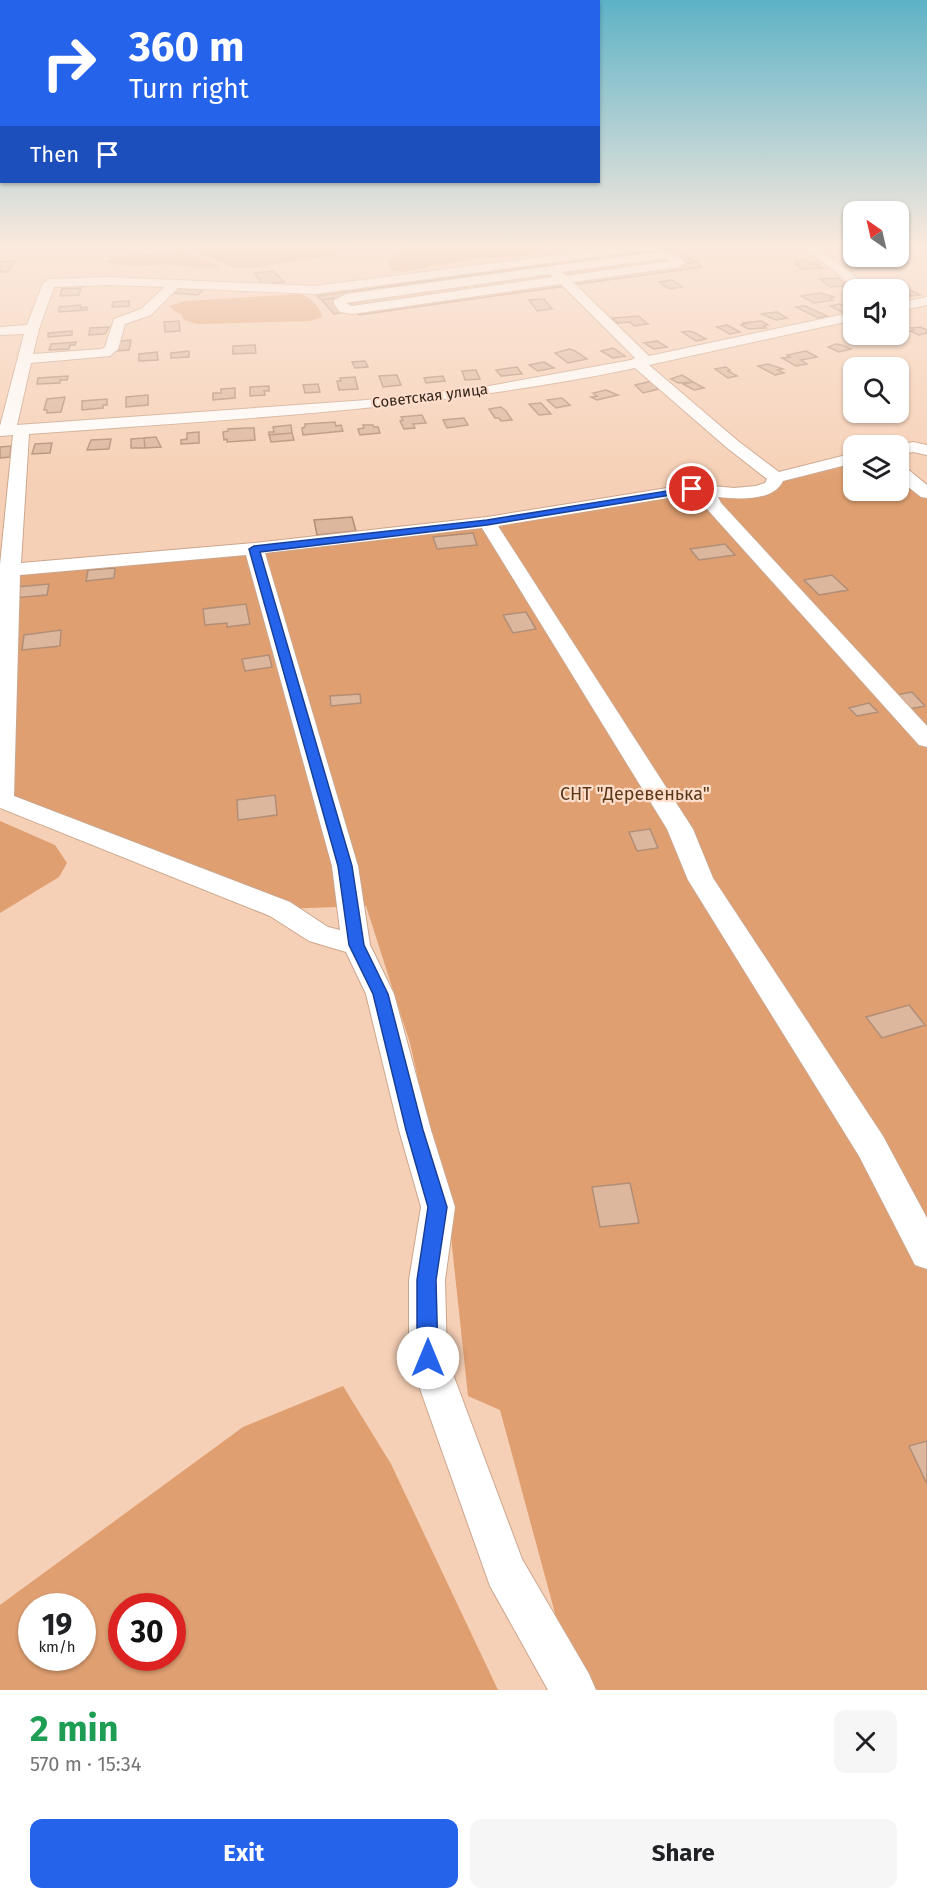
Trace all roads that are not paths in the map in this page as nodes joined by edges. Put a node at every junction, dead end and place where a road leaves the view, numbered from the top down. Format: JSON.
{"nodes":[{"id":1,"x":34,"y":324,"type":"edge"},
{"id":2,"x":119,"y":324,"type":"edge"},
{"id":3,"x":608,"y":324,"type":"edge"},
{"id":4,"x":817,"y":324,"type":"edge"},
{"id":5,"x":32,"y":328,"type":"junction"},
{"id":6,"x":0,"y":331,"type":"edge"},
{"id":7,"x":25,"y":358,"type":"junction"},
{"id":8,"x":641,"y":361,"type":"junction"},
{"id":9,"x":10,"y":430,"type":"edge"},
{"id":10,"x":909,"y":448,"type":"edge"},
{"id":11,"x":927,"y":450,"type":"edge"},
{"id":12,"x":843,"y":461,"type":"edge"},
{"id":13,"x":776,"y":478,"type":"junction"},
{"id":14,"x":909,"y":479,"type":"edge"},
{"id":15,"x":708,"y":492,"type":"junction"},
{"id":16,"x":927,"y":493,"type":"edge"},
{"id":17,"x":487,"y":522,"type":"junction"},
{"id":18,"x":254,"y":549,"type":"junction"},
{"id":19,"x":5,"y":571,"type":"edge"},
{"id":20,"x":927,"y":740,"type":"edge"},
{"id":21,"x":1,"y":800,"type":"edge"},
{"id":22,"x":356,"y":945,"type":"junction"},
{"id":23,"x":927,"y":1254,"type":"edge"},
{"id":24,"x":573,"y":1690,"type":"edge"}],
"edges":[{"from":1,"to":5,"type":"street"},
{"from":2,"to":7,"type":"street"},
{"from":3,"to":8,"type":"street"},
{"from":4,"to":8,"type":"street","name":"Советская улица"},
{"from":5,"to":6,"type":"street"},
{"from":5,"to":7,"type":"street"},
{"from":7,"to":9,"type":"street"},
{"from":8,"to":9,"type":"street","name":"Советская улица"},
{"from":8,"to":13,"type":"street"},
{"from":9,"to":19,"type":"street"},
{"from":10,"to":11,"type":"street"},
{"from":12,"to":13,"type":"street"},
{"from":13,"to":15,"type":"street"},
{"from":14,"to":16,"type":"street"},
{"from":15,"to":17,"type":"street"},
{"from":15,"to":20,"type":"street"},
{"from":17,"to":18,"type":"street"},
{"from":17,"to":23,"type":"street"},
{"from":18,"to":19,"type":"street"},
{"from":18,"to":22,"type":"street"},
{"from":19,"to":21,"type":"street"},
{"from":21,"to":22,"type":"street"},
{"from":22,"to":24,"type":"street"}]}
